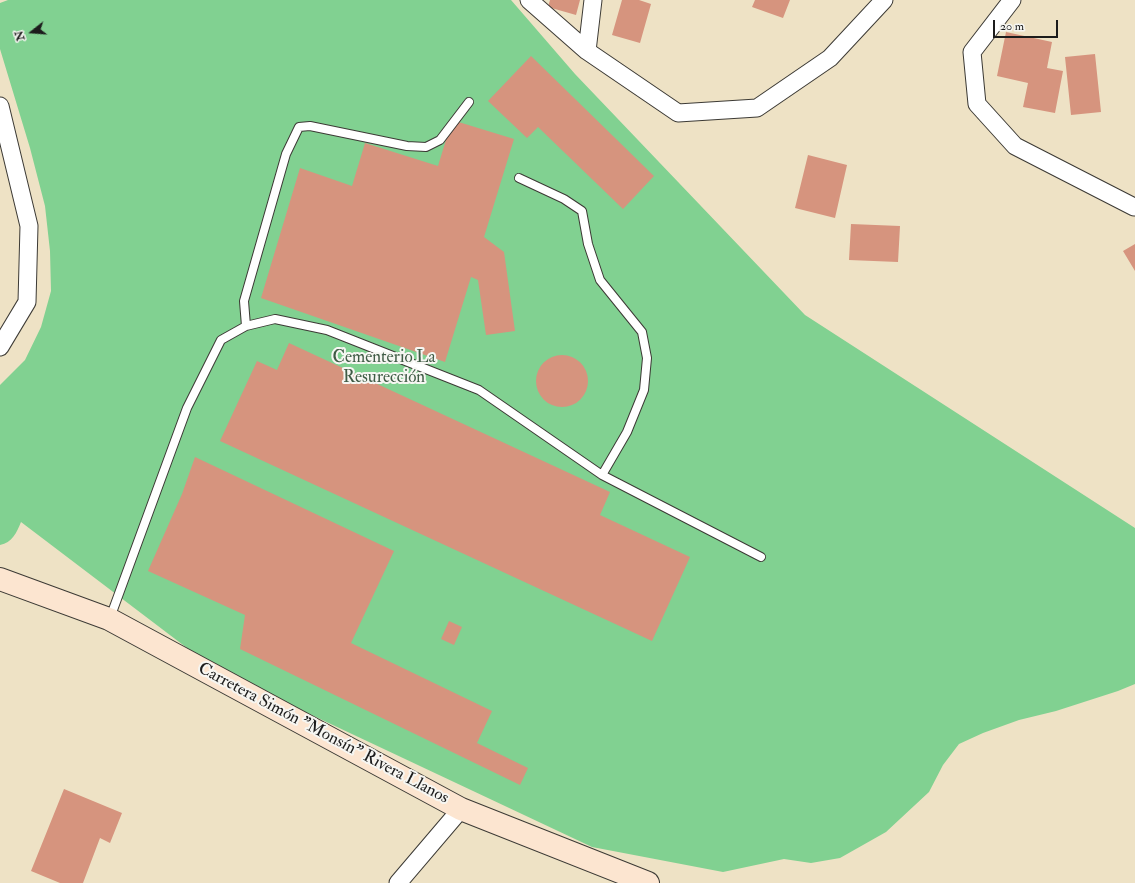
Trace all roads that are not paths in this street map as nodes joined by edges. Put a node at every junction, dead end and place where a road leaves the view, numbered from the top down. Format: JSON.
{"nodes":[{"id":1,"x":529,"y":0,"type":"edge"},
{"id":2,"x":593,"y":0,"type":"edge"},
{"id":3,"x":884,"y":0,"type":"edge"},
{"id":4,"x":1012,"y":0,"type":"edge"},
{"id":5,"x":587,"y":51,"type":"junction"},
{"id":6,"x":469,"y":102,"type":"dead end"},
{"id":7,"x":0,"y":106,"type":"edge"},
{"id":8,"x":519,"y":178,"type":"dead end"},
{"id":9,"x":1134,"y":207,"type":"edge"},
{"id":10,"x":246,"y":326,"type":"junction"},
{"id":11,"x":0,"y":347,"type":"edge"},
{"id":12,"x":602,"y":475,"type":"junction"},
{"id":13,"x":761,"y":557,"type":"dead end"},
{"id":14,"x":0,"y":579,"type":"edge"},
{"id":15,"x":109,"y":619,"type":"junction"},
{"id":16,"x":461,"y":809,"type":"junction"},
{"id":17,"x":398,"y":883,"type":"edge"},
{"id":18,"x":648,"y":883,"type":"edge"}],
"edges":[{"from":1,"to":5,"type":"street"},
{"from":2,"to":5,"type":"street"},
{"from":3,"to":5,"type":"street"},
{"from":4,"to":9,"type":"street"},
{"from":6,"to":10,"type":"lane"},
{"from":7,"to":11,"type":"street"},
{"from":8,"to":12,"type":"lane"},
{"from":10,"to":12,"type":"lane"},
{"from":10,"to":15,"type":"lane"},
{"from":12,"to":13,"type":"lane"},
{"from":14,"to":15,"type":"street","name":"Carretera Simón \"Monsín\" Rivera Llanos"},
{"from":15,"to":16,"type":"street","name":"Carretera Simón \"Monsín\" Rivera Llanos"},
{"from":16,"to":17,"type":"street"},
{"from":16,"to":18,"type":"street","name":"Carretera Simón \"Monsín\" Rivera Llanos"}]}
